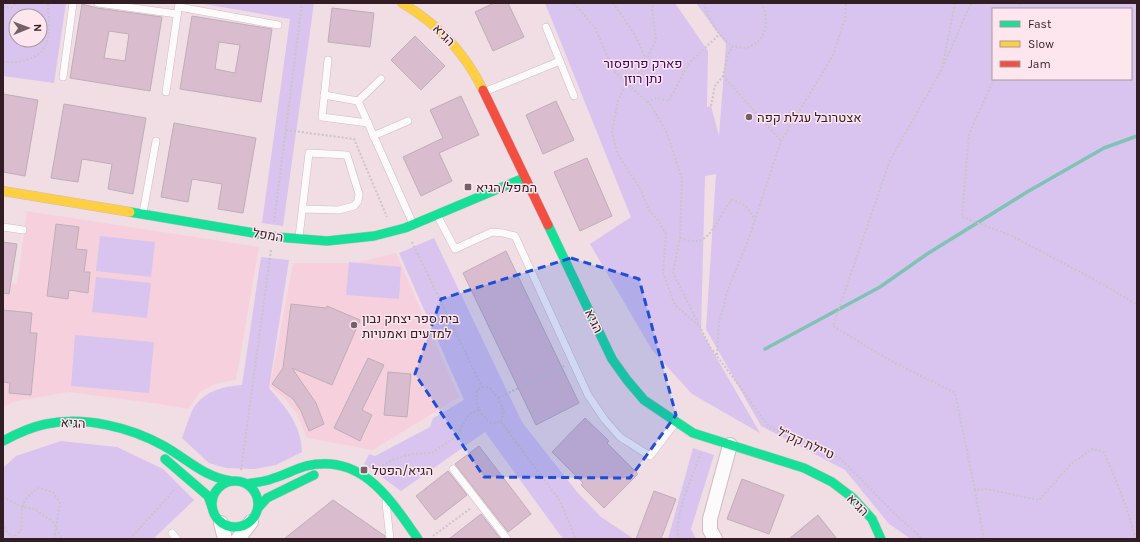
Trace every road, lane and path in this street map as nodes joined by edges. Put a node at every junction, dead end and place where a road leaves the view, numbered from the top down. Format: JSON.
{"nodes":[{"id":1,"x":16,"y":3,"type":"edge"},
{"id":2,"x":48,"y":3,"type":"edge"},
{"id":3,"x":73,"y":3,"type":"edge"},
{"id":4,"x":98,"y":3,"type":"edge"},
{"id":5,"x":302,"y":3,"type":"edge"},
{"id":6,"x":402,"y":3,"type":"edge"},
{"id":7,"x":574,"y":3,"type":"edge"},
{"id":8,"x":613,"y":3,"type":"edge"},
{"id":9,"x":654,"y":3,"type":"edge"},
{"id":10,"x":704,"y":3,"type":"edge"},
{"id":11,"x":762,"y":3,"type":"edge"},
{"id":12,"x":846,"y":3,"type":"edge"},
{"id":13,"x":956,"y":3,"type":"edge"},
{"id":14,"x":971,"y":3,"type":"edge"},
{"id":15,"x":3,"y":7,"type":"edge"},
{"id":16,"x":178,"y":8,"type":"edge"},
{"id":17,"x":278,"y":25,"type":"dead end"},
{"id":18,"x":546,"y":28,"type":"dead end"},
{"id":19,"x":719,"y":35,"type":"junction"},
{"id":20,"x":733,"y":47,"type":"junction"},
{"id":21,"x":328,"y":60,"type":"dead end"},
{"id":22,"x":560,"y":61,"type":"junction"},
{"id":23,"x":3,"y":62,"type":"edge"},
{"id":24,"x":646,"y":62,"type":"junction"},
{"id":25,"x":942,"y":69,"type":"junction"},
{"id":26,"x":723,"y":76,"type":"junction"},
{"id":27,"x":62,"y":77,"type":"dead end"},
{"id":28,"x":381,"y":79,"type":"dead end"},
{"id":29,"x":994,"y":80,"type":"edge"},
{"id":30,"x":626,"y":83,"type":"junction"},
{"id":31,"x":166,"y":92,"type":"dead end"},
{"id":32,"x":484,"y":92,"type":"junction"},
{"id":33,"x":324,"y":95,"type":"junction"},
{"id":34,"x":574,"y":96,"type":"dead end"},
{"id":35,"x":358,"y":100,"type":"junction"},
{"id":36,"x":647,"y":102,"type":"junction"},
{"id":37,"x":711,"y":106,"type":"dead end"},
{"id":38,"x":408,"y":121,"type":"dead end"},
{"id":39,"x":368,"y":123,"type":"junction"},
{"id":40,"x":373,"y":136,"type":"junction"},
{"id":41,"x":156,"y":141,"type":"dead end"},
{"id":42,"x":781,"y":141,"type":"junction"},
{"id":43,"x":524,"y":178,"type":"junction"},
{"id":44,"x":3,"y":191,"type":"edge"},
{"id":45,"x":303,"y":209,"type":"junction"},
{"id":46,"x":143,"y":214,"type":"junction"},
{"id":47,"x":437,"y":215,"type":"junction"},
{"id":48,"x":755,"y":221,"type":"junction"},
{"id":49,"x":3,"y":226,"type":"edge"},
{"id":50,"x":409,"y":226,"type":"junction"},
{"id":51,"x":23,"y":230,"type":"dead end"},
{"id":52,"x":272,"y":236,"type":"junction"},
{"id":53,"x":680,"y":238,"type":"junction"},
{"id":54,"x":299,"y":240,"type":"junction"},
{"id":55,"x":1137,"y":305,"type":"edge"},
{"id":56,"x":700,"y":326,"type":"junction"},
{"id":57,"x":717,"y":355,"type":"junction"},
{"id":58,"x":573,"y":362,"type":"junction"},
{"id":59,"x":482,"y":386,"type":"junction"},
{"id":60,"x":498,"y":398,"type":"junction"},
{"id":61,"x":480,"y":409,"type":"junction"},
{"id":62,"x":502,"y":422,"type":"junction"},
{"id":63,"x":676,"y":422,"type":"junction"},
{"id":64,"x":707,"y":437,"type":"junction"},
{"id":65,"x":144,"y":438,"type":"junction"},
{"id":66,"x":3,"y":441,"type":"edge"},
{"id":67,"x":730,"y":445,"type":"junction"},
{"id":68,"x":349,"y":468,"type":"junction"},
{"id":69,"x":453,"y":469,"type":"dead end"},
{"id":70,"x":186,"y":477,"type":"junction"},
{"id":71,"x":369,"y":478,"type":"junction"},
{"id":72,"x":239,"y":482,"type":"junction"},
{"id":73,"x":975,"y":490,"type":"junction"},
{"id":74,"x":385,"y":493,"type":"junction"},
{"id":75,"x":3,"y":497,"type":"edge"},
{"id":76,"x":478,"y":502,"type":"junction"},
{"id":77,"x":22,"y":507,"type":"junction"},
{"id":78,"x":212,"y":507,"type":"junction"},
{"id":79,"x":258,"y":508,"type":"junction"},
{"id":80,"x":251,"y":522,"type":"junction"},
{"id":81,"x":3,"y":523,"type":"edge"},
{"id":82,"x":221,"y":523,"type":"junction"},
{"id":83,"x":55,"y":526,"type":"junction"},
{"id":84,"x":172,"y":533,"type":"dead end"},
{"id":85,"x":54,"y":539,"type":"edge"},
{"id":86,"x":62,"y":539,"type":"edge"},
{"id":87,"x":130,"y":539,"type":"edge"},
{"id":88,"x":177,"y":539,"type":"edge"},
{"id":89,"x":226,"y":539,"type":"edge"},
{"id":90,"x":238,"y":539,"type":"edge"},
{"id":91,"x":390,"y":539,"type":"edge"},
{"id":92,"x":418,"y":539,"type":"edge"},
{"id":93,"x":428,"y":539,"type":"edge"},
{"id":94,"x":507,"y":539,"type":"edge"},
{"id":95,"x":576,"y":539,"type":"edge"},
{"id":96,"x":678,"y":539,"type":"edge"},
{"id":97,"x":715,"y":539,"type":"edge"},
{"id":98,"x":882,"y":539,"type":"edge"},
{"id":99,"x":923,"y":539,"type":"edge"},
{"id":100,"x":984,"y":539,"type":"edge"},
{"id":101,"x":1135,"y":539,"type":"edge"}],
"edges":[{"from":1,"to":15,"type":"path"},
{"from":2,"to":23,"type":"path"},
{"from":3,"to":27,"type":"lane"},
{"from":4,"to":16,"type":"lane"},
{"from":5,"to":52,"type":"path"},
{"from":6,"to":32,"type":"street","name":"הגיא"},
{"from":7,"to":30,"type":"path"},
{"from":8,"to":24,"type":"path"},
{"from":9,"to":24,"type":"path"},
{"from":10,"to":19,"type":"path"},
{"from":11,"to":20,"type":"path"},
{"from":12,"to":42,"type":"path"},
{"from":13,"to":25,"type":"path"},
{"from":14,"to":25,"type":"path"},
{"from":16,"to":17,"type":"lane"},
{"from":16,"to":31,"type":"lane"},
{"from":18,"to":22,"type":"lane"},
{"from":19,"to":20,"type":"path"},
{"from":19,"to":36,"type":"path"},
{"from":20,"to":26,"type":"path"},
{"from":21,"to":33,"type":"lane"},
{"from":22,"to":32,"type":"lane"},
{"from":22,"to":34,"type":"lane"},
{"from":24,"to":30,"type":"path"},
{"from":25,"to":73,"type":"path"},
{"from":26,"to":37,"type":"path"},
{"from":26,"to":42,"type":"path"},
{"from":28,"to":35,"type":"lane"},
{"from":29,"to":55,"type":"path"},
{"from":30,"to":36,"type":"path"},
{"from":30,"to":56,"type":"path"},
{"from":32,"to":43,"type":"street","name":"הגיא"},
{"from":33,"to":35,"type":"lane"},
{"from":33,"to":39,"type":"lane"},
{"from":35,"to":39,"type":"lane"},
{"from":36,"to":53,"type":"path"},
{"from":38,"to":40,"type":"lane"},
{"from":39,"to":40,"type":"lane"},
{"from":40,"to":50,"type":"lane"},
{"from":41,"to":46,"type":"lane"},
{"from":42,"to":48,"type":"path"},
{"from":43,"to":47,"type":"street","name":"המפל"},
{"from":43,"to":63,"type":"street","name":"הגיא"},
{"from":44,"to":46,"type":"street","name":"המפל"},
{"from":45,"to":45,"type":"lane"},
{"from":45,"to":54,"type":"lane"},
{"from":46,"to":52,"type":"street","name":"המפל"},
{"from":47,"to":50,"type":"street","name":"המפל"},
{"from":47,"to":58,"type":"lane"},
{"from":48,"to":53,"type":"path"},
{"from":48,"to":57,"type":"path"},
{"from":49,"to":51,"type":"lane"},
{"from":50,"to":54,"type":"street","name":"המפל"},
{"from":50,"to":59,"type":"path"},
{"from":52,"to":54,"type":"street","name":"המפל"},
{"from":52,"to":72,"type":"path"},
{"from":53,"to":56,"type":"path"},
{"from":56,"to":57,"type":"path"},
{"from":57,"to":99,"type":"path","name":"טיילת קק\"ל"},
{"from":58,"to":60,"type":"path"},
{"from":58,"to":63,"type":"lane"},
{"from":59,"to":60,"type":"path"},
{"from":59,"to":61,"type":"path"},
{"from":60,"to":62,"type":"path"},
{"from":61,"to":62,"type":"path"},
{"from":61,"to":71,"type":"path"},
{"from":62,"to":95,"type":"path"},
{"from":63,"to":64,"type":"street","name":"הגיא"},
{"from":64,"to":67,"type":"street","name":"הגיא"},
{"from":64,"to":96,"type":"path"},
{"from":65,"to":66,"type":"street","name":"הגיא"},
{"from":65,"to":70,"type":"street","name":"הגיא"},
{"from":65,"to":72,"type":"street","name":"הגיא"},
{"from":67,"to":97,"type":"street"},
{"from":67,"to":98,"type":"street","name":"הגיא"},
{"from":68,"to":71,"type":"street","name":"הגיא"},
{"from":68,"to":72,"type":"street","name":"הגיא"},
{"from":68,"to":79,"type":"street"},
{"from":69,"to":76,"type":"lane"},
{"from":70,"to":78,"type":"street","name":"הגיא"},
{"from":70,"to":87,"type":"path"},
{"from":71,"to":74,"type":"street","name":"הגיא"},
{"from":72,"to":78,"type":"street"},
{"from":72,"to":79,"type":"street"},
{"from":73,"to":100,"type":"path"},
{"from":73,"to":101,"type":"path"},
{"from":74,"to":91,"type":"lane"},
{"from":74,"to":92,"type":"street","name":"הגיא"},
{"from":75,"to":77,"type":"path"},
{"from":76,"to":93,"type":"path"},
{"from":76,"to":94,"type":"lane"},
{"from":77,"to":81,"type":"path"},
{"from":77,"to":83,"type":"path"},
{"from":77,"to":83,"type":"path"},
{"from":78,"to":82,"type":"street"},
{"from":79,"to":80,"type":"street"},
{"from":80,"to":82,"type":"street"},
{"from":80,"to":90,"type":"street"},
{"from":82,"to":89,"type":"street"},
{"from":83,"to":85,"type":"path"},
{"from":83,"to":86,"type":"path"},
{"from":84,"to":88,"type":"lane"}]}
